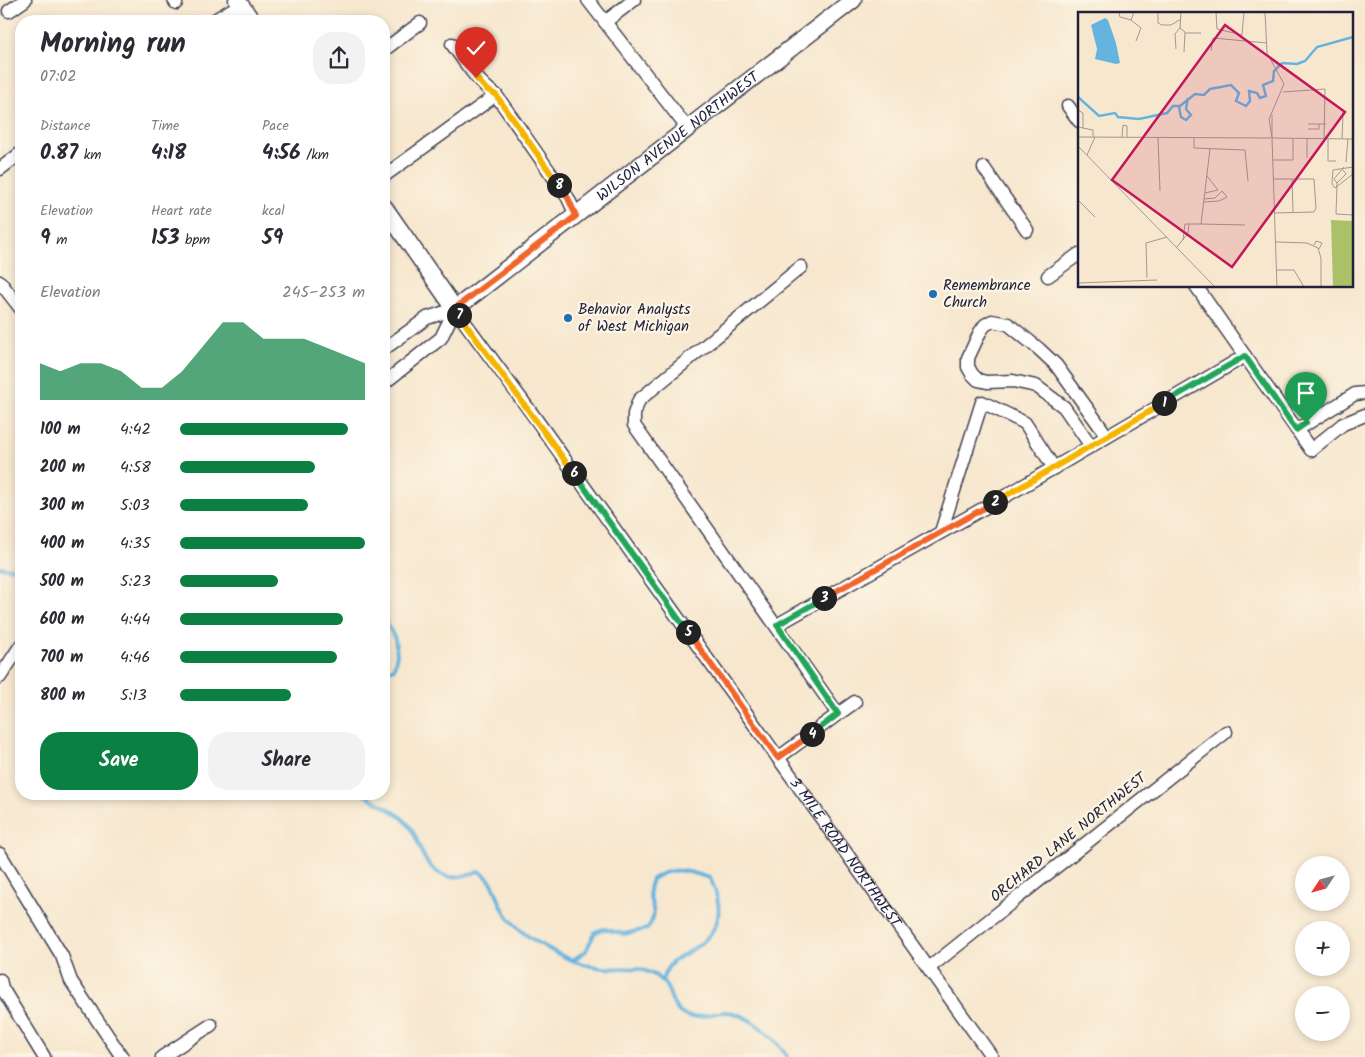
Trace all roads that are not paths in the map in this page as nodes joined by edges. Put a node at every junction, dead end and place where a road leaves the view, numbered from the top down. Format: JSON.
{"nodes":[{"id":1,"x":25,"y":0,"type":"edge"},
{"id":2,"x":588,"y":0,"type":"edge"},
{"id":3,"x":634,"y":0,"type":"edge"},
{"id":4,"x":853,"y":0,"type":"edge"},
{"id":5,"x":239,"y":2,"type":"edge"},
{"id":6,"x":9,"y":11,"type":"dead end"},
{"id":7,"x":221,"y":15,"type":"edge"},
{"id":8,"x":248,"y":15,"type":"edge"},
{"id":9,"x":605,"y":22,"type":"junction"},
{"id":10,"x":420,"y":23,"type":"dead end"},
{"id":11,"x":452,"y":44,"type":"dead end"},
{"id":12,"x":390,"y":46,"type":"edge"},
{"id":13,"x":496,"y":95,"type":"junction"},
{"id":14,"x":1068,"y":106,"type":"dead end"},
{"id":15,"x":1078,"y":120,"type":"edge"},
{"id":16,"x":688,"y":129,"type":"junction"},
{"id":17,"x":15,"y":158,"type":"edge"},
{"id":18,"x":984,"y":168,"type":"dead end"},
{"id":19,"x":0,"y":169,"type":"edge"},
{"id":20,"x":390,"y":172,"type":"edge"},
{"id":21,"x":390,"y":216,"type":"edge"},
{"id":22,"x":576,"y":216,"type":"junction"},
{"id":23,"x":1027,"y":230,"type":"dead end"},
{"id":24,"x":1078,"y":255,"type":"edge"},
{"id":25,"x":801,"y":267,"type":"dead end"},
{"id":26,"x":1048,"y":276,"type":"dead end"},
{"id":27,"x":0,"y":282,"type":"edge"},
{"id":28,"x":1197,"y":288,"type":"edge"},
{"id":29,"x":15,"y":303,"type":"edge"},
{"id":30,"x":454,"y":309,"type":"junction"},
{"id":31,"x":390,"y":345,"type":"edge"},
{"id":32,"x":1245,"y":356,"type":"junction"},
{"id":33,"x":390,"y":378,"type":"edge"},
{"id":34,"x":987,"y":382,"type":"junction"},
{"id":35,"x":1365,"y":393,"type":"edge"},
{"id":36,"x":982,"y":402,"type":"junction"},
{"id":37,"x":1365,"y":415,"type":"edge"},
{"id":38,"x":1296,"y":430,"type":"junction"},
{"id":39,"x":1107,"y":436,"type":"junction"},
{"id":40,"x":1091,"y":446,"type":"junction"},
{"id":41,"x":1054,"y":468,"type":"junction"},
{"id":42,"x":941,"y":532,"type":"junction"},
{"id":43,"x":777,"y":625,"type":"junction"},
{"id":44,"x":15,"y":654,"type":"edge"},
{"id":45,"x":0,"y":677,"type":"edge"},
{"id":46,"x":854,"y":702,"type":"dead end"},
{"id":47,"x":838,"y":714,"type":"junction"},
{"id":48,"x":1226,"y":732,"type":"dead end"},
{"id":49,"x":778,"y":758,"type":"junction"},
{"id":50,"x":0,"y":854,"type":"edge"},
{"id":51,"x":929,"y":968,"type":"junction"},
{"id":52,"x":0,"y":980,"type":"edge"},
{"id":53,"x":211,"y":1025,"type":"dead end"},
{"id":54,"x":44,"y":1057,"type":"edge"},
{"id":55,"x":122,"y":1057,"type":"edge"},
{"id":56,"x":162,"y":1057,"type":"edge"},
{"id":57,"x":992,"y":1057,"type":"edge"}],
"edges":[{"from":1,"to":6,"type":"street"},
{"from":2,"to":9,"type":"street"},
{"from":3,"to":9,"type":"street"},
{"from":4,"to":16,"type":"main road","name":"WILSON AVENUE NORTHWEST"},
{"from":5,"to":7,"type":"street"},
{"from":5,"to":8,"type":"main road"},
{"from":9,"to":16,"type":"street"},
{"from":10,"to":12,"type":"street"},
{"from":11,"to":13,"type":"street"},
{"from":13,"to":20,"type":"street"},
{"from":13,"to":22,"type":"street"},
{"from":14,"to":15,"type":"street"},
{"from":16,"to":22,"type":"main road","name":"WILSON AVENUE NORTHWEST"},
{"from":17,"to":19,"type":"street"},
{"from":18,"to":23,"type":"street"},
{"from":21,"to":30,"type":"main road","name":"3 MILE ROAD NORTHWEST"},
{"from":22,"to":30,"type":"main road","name":"WILSON AVENUE NORTHWEST"},
{"from":24,"to":26,"type":"street"},
{"from":25,"to":43,"type":"street"},
{"from":27,"to":29,"type":"street"},
{"from":28,"to":32,"type":"street"},
{"from":30,"to":31,"type":"street"},
{"from":30,"to":33,"type":"street"},
{"from":30,"to":49,"type":"street","name":"3 MILE ROAD NORTHWEST"},
{"from":32,"to":38,"type":"street"},
{"from":32,"to":39,"type":"street"},
{"from":34,"to":36,"type":"street"},
{"from":34,"to":39,"type":"street"},
{"from":34,"to":40,"type":"street"},
{"from":35,"to":38,"type":"street"},
{"from":36,"to":41,"type":"street"},
{"from":36,"to":42,"type":"street"},
{"from":37,"to":38,"type":"street"},
{"from":39,"to":40,"type":"street"},
{"from":40,"to":41,"type":"street"},
{"from":41,"to":42,"type":"street"},
{"from":42,"to":43,"type":"street"},
{"from":43,"to":47,"type":"street"},
{"from":44,"to":45,"type":"street"},
{"from":46,"to":47,"type":"street"},
{"from":47,"to":49,"type":"street"},
{"from":48,"to":51,"type":"street","name":"ORCHARD LANE NORTHWEST"},
{"from":49,"to":51,"type":"street","name":"3 MILE ROAD NORTHWEST"},
{"from":50,"to":55,"type":"street"},
{"from":51,"to":57,"type":"street","name":"3 MILE ROAD NORTHWEST"},
{"from":52,"to":54,"type":"street"},
{"from":53,"to":56,"type":"street"}]}
